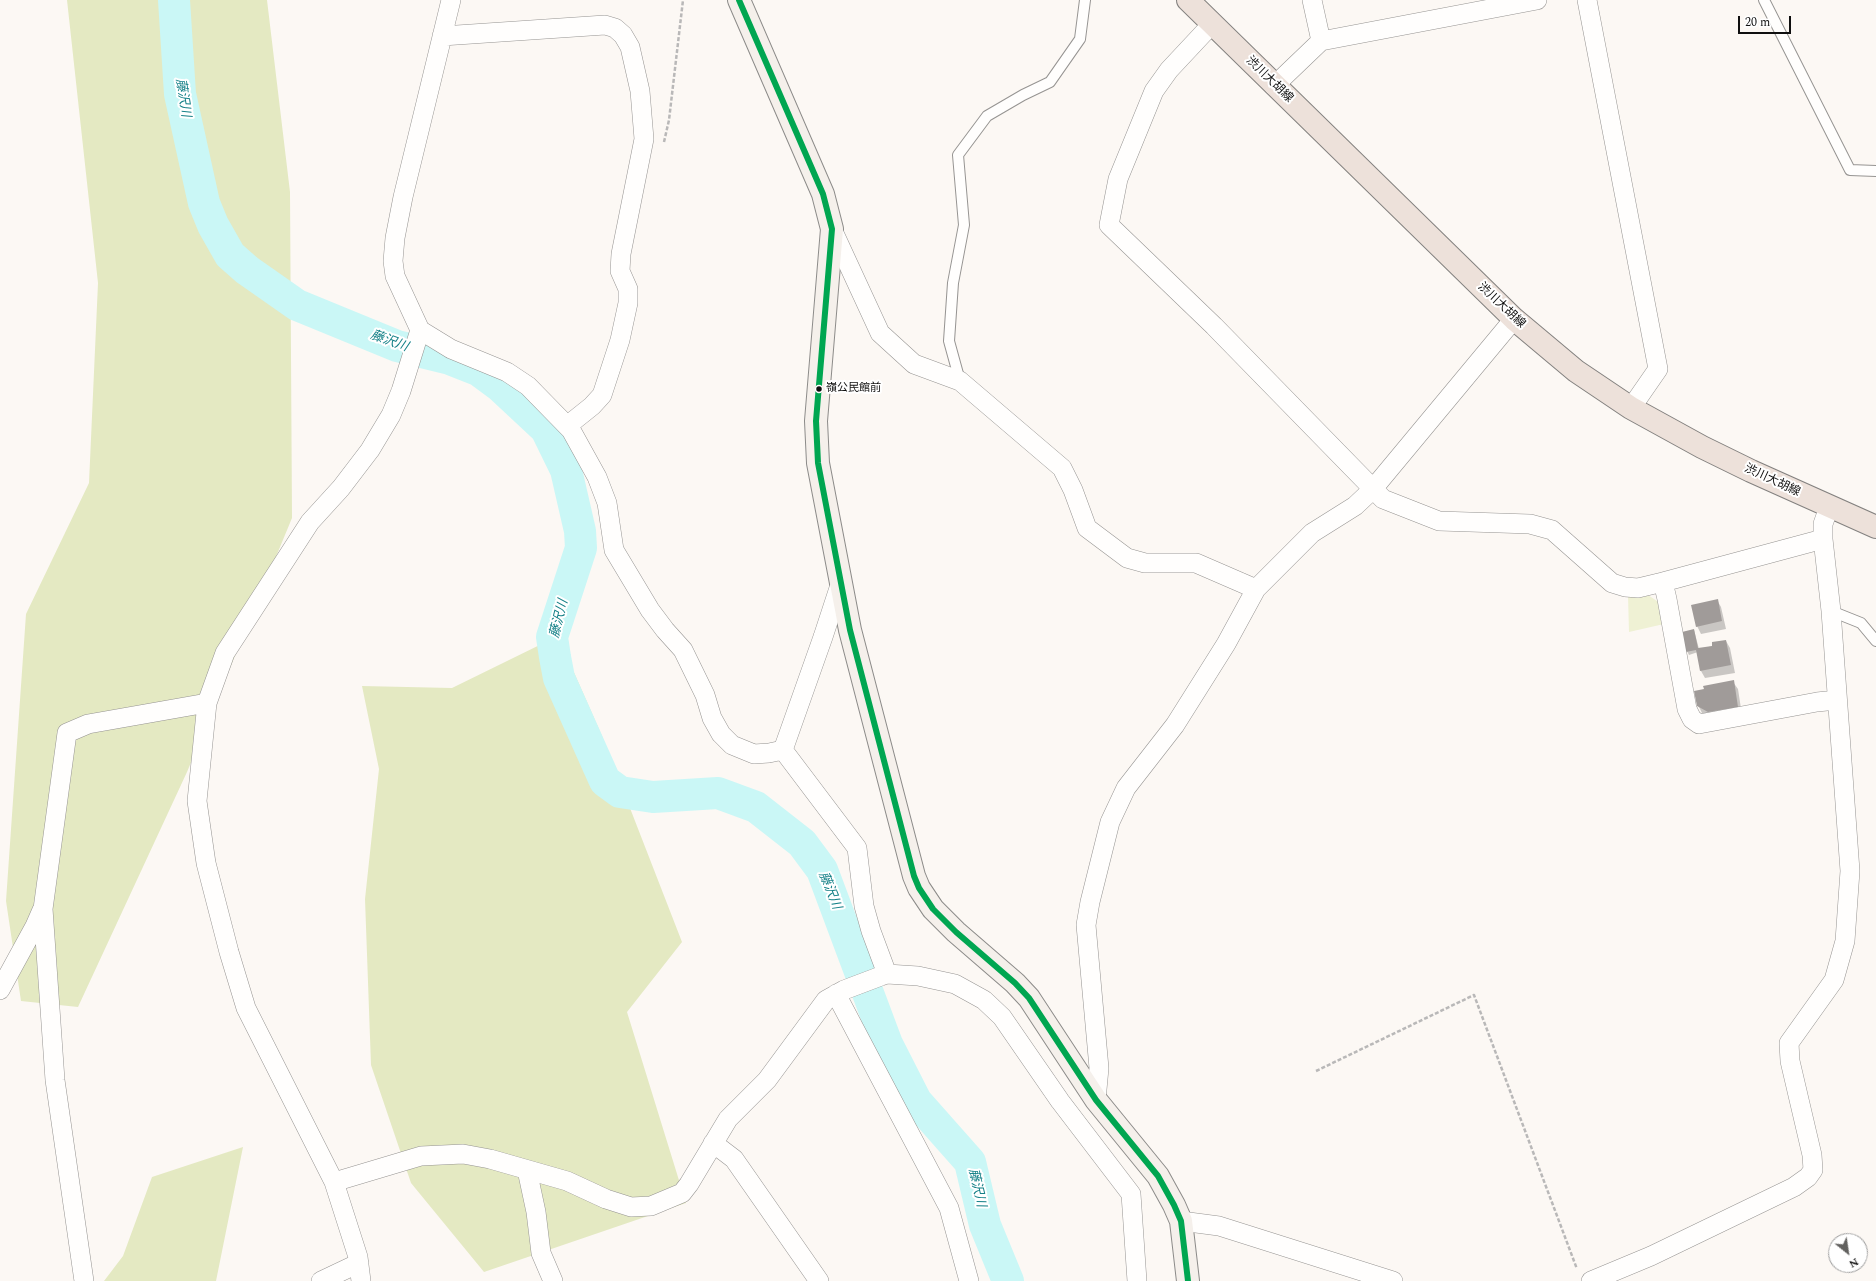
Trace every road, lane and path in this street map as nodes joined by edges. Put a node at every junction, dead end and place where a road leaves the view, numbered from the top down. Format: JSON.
{"nodes":[{"id":1,"x":451,"y":0,"type":"edge"},
{"id":2,"x":739,"y":0,"type":"edge"},
{"id":3,"x":1085,"y":0,"type":"edge"},
{"id":4,"x":1188,"y":0,"type":"edge"},
{"id":5,"x":1312,"y":0,"type":"edge"},
{"id":6,"x":1537,"y":0,"type":"edge"},
{"id":7,"x":1587,"y":0,"type":"edge"},
{"id":8,"x":1764,"y":0,"type":"edge"},
{"id":9,"x":1212,"y":24,"type":"junction"},
{"id":10,"x":442,"y":36,"type":"junction"},
{"id":11,"x":1321,"y":41,"type":"junction"},
{"id":12,"x":1274,"y":86,"type":"junction"},
{"id":13,"x":1876,"y":171,"type":"edge"},
{"id":14,"x":832,"y":229,"type":"junction"},
{"id":15,"x":1514,"y":319,"type":"junction"},
{"id":16,"x":420,"y":330,"type":"junction"},
{"id":17,"x":960,"y":381,"type":"junction"},
{"id":18,"x":1631,"y":408,"type":"junction"},
{"id":19,"x":567,"y":426,"type":"junction"},
{"id":20,"x":1372,"y":490,"type":"junction"},
{"id":21,"x":1829,"y":507,"type":"junction"},
{"id":22,"x":1876,"y":527,"type":"edge"},
{"id":23,"x":1823,"y":539,"type":"junction"},
{"id":24,"x":841,"y":582,"type":"junction"},
{"id":25,"x":1663,"y":582,"type":"junction"},
{"id":26,"x":1256,"y":589,"type":"junction"},
{"id":27,"x":1830,"y":610,"type":"junction"},
{"id":28,"x":1876,"y":642,"type":"edge"},
{"id":29,"x":1836,"y":700,"type":"junction"},
{"id":30,"x":207,"y":703,"type":"junction"},
{"id":31,"x":783,"y":750,"type":"junction"},
{"id":32,"x":43,"y":909,"type":"junction"},
{"id":33,"x":884,"y":975,"type":"junction"},
{"id":34,"x":0,"y":990,"type":"edge"},
{"id":35,"x":840,"y":992,"type":"junction"},
{"id":36,"x":1316,"y":1071,"type":"dead end"},
{"id":37,"x":1096,"y":1100,"type":"junction"},
{"id":38,"x":713,"y":1143,"type":"junction"},
{"id":39,"x":527,"y":1170,"type":"junction"},
{"id":40,"x":334,"y":1182,"type":"junction"},
{"id":41,"x":1181,"y":1221,"type":"junction"},
{"id":42,"x":359,"y":1262,"type":"junction"},
{"id":43,"x":1585,"y":1277,"type":"edge"},
{"id":44,"x":84,"y":1281,"type":"edge"},
{"id":45,"x":321,"y":1281,"type":"edge"},
{"id":46,"x":361,"y":1281,"type":"edge"},
{"id":47,"x":552,"y":1281,"type":"edge"},
{"id":48,"x":819,"y":1281,"type":"edge"},
{"id":49,"x":969,"y":1281,"type":"edge"},
{"id":50,"x":1137,"y":1281,"type":"edge"},
{"id":51,"x":1188,"y":1281,"type":"edge"},
{"id":52,"x":1394,"y":1281,"type":"edge"}],
"edges":[{"from":1,"to":10,"type":"street"},
{"from":2,"to":14,"type":"street"},
{"from":3,"to":17,"type":"lane"},
{"from":4,"to":9,"type":"main road","name":"渋川大胡線"},
{"from":5,"to":11,"type":"street"},
{"from":6,"to":11,"type":"street"},
{"from":7,"to":18,"type":"street"},
{"from":8,"to":13,"type":"lane"},
{"from":9,"to":12,"type":"main road","name":"渋川大胡線"},
{"from":9,"to":20,"type":"street"},
{"from":10,"to":16,"type":"street"},
{"from":10,"to":19,"type":"street"},
{"from":11,"to":12,"type":"street"},
{"from":12,"to":15,"type":"main road","name":"渋川大胡線"},
{"from":14,"to":17,"type":"street"},
{"from":14,"to":24,"type":"street"},
{"from":15,"to":18,"type":"main road","name":"渋川大胡線"},
{"from":15,"to":20,"type":"street"},
{"from":16,"to":19,"type":"street"},
{"from":16,"to":30,"type":"street"},
{"from":17,"to":26,"type":"street"},
{"from":18,"to":21,"type":"main road","name":"渋川大胡線"},
{"from":19,"to":31,"type":"street"},
{"from":20,"to":25,"type":"street"},
{"from":20,"to":26,"type":"street"},
{"from":21,"to":22,"type":"main road","name":"渋川大胡線"},
{"from":21,"to":23,"type":"street"},
{"from":23,"to":25,"type":"street"},
{"from":23,"to":27,"type":"street"},
{"from":24,"to":31,"type":"street"},
{"from":24,"to":37,"type":"street"},
{"from":25,"to":29,"type":"street"},
{"from":26,"to":37,"type":"street"},
{"from":27,"to":28,"type":"lane"},
{"from":27,"to":29,"type":"street"},
{"from":29,"to":43,"type":"street"},
{"from":30,"to":32,"type":"street"},
{"from":30,"to":40,"type":"street"},
{"from":31,"to":33,"type":"street"},
{"from":32,"to":34,"type":"street"},
{"from":32,"to":44,"type":"street"},
{"from":33,"to":35,"type":"street"},
{"from":33,"to":50,"type":"street"},
{"from":35,"to":38,"type":"street"},
{"from":35,"to":49,"type":"street"},
{"from":36,"to":43,"type":"path"},
{"from":37,"to":41,"type":"street"},
{"from":38,"to":39,"type":"street"},
{"from":38,"to":48,"type":"street"},
{"from":39,"to":40,"type":"street"},
{"from":39,"to":47,"type":"street"},
{"from":40,"to":42,"type":"street"},
{"from":41,"to":51,"type":"street"},
{"from":41,"to":52,"type":"street"},
{"from":42,"to":45,"type":"street"},
{"from":42,"to":46,"type":"street"}]}
